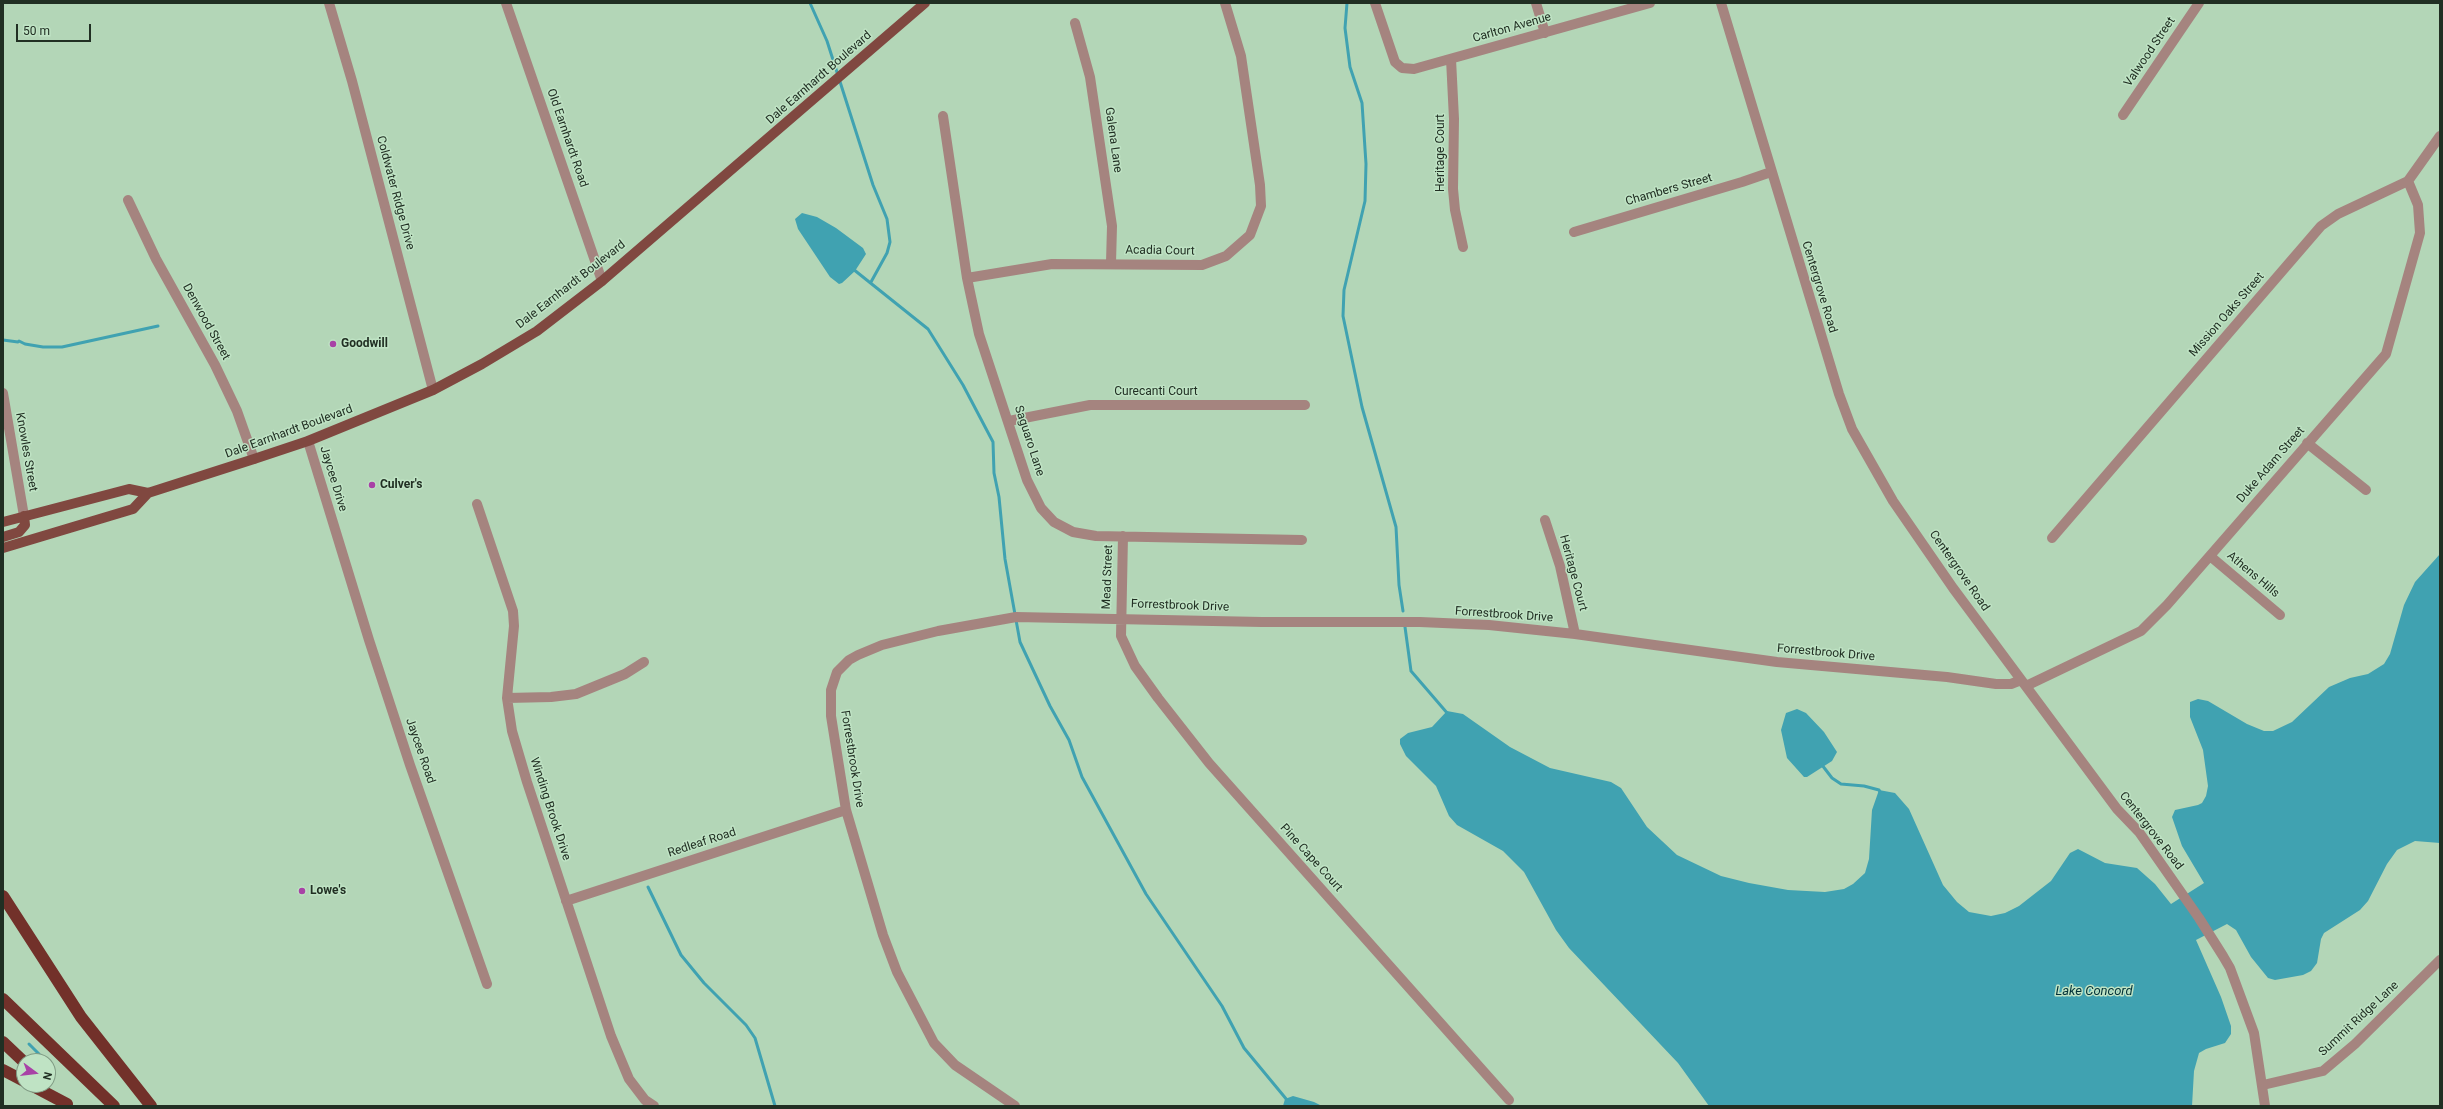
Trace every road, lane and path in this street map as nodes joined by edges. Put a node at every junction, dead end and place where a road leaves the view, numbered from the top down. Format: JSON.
{"nodes":[{"id":1,"x":329,"y":3,"type":"edge"},
{"id":2,"x":506,"y":3,"type":"edge"},
{"id":3,"x":925,"y":3,"type":"edge"},
{"id":4,"x":1225,"y":3,"type":"edge"},
{"id":5,"x":1375,"y":3,"type":"edge"},
{"id":6,"x":1536,"y":3,"type":"edge"},
{"id":7,"x":1650,"y":3,"type":"edge"},
{"id":8,"x":1721,"y":3,"type":"edge"},
{"id":9,"x":2194,"y":4,"type":"edge"},
{"id":10,"x":1074,"y":23,"type":"dead end"},
{"id":11,"x":1545,"y":33,"type":"junction"},
{"id":12,"x":1451,"y":59,"type":"junction"},
{"id":13,"x":2122,"y":115,"type":"dead end"},
{"id":14,"x":943,"y":116,"type":"dead end"},
{"id":15,"x":2440,"y":136,"type":"edge"},
{"id":16,"x":1771,"y":172,"type":"junction"},
{"id":17,"x":2408,"y":181,"type":"junction"},
{"id":18,"x":128,"y":200,"type":"dead end"},
{"id":19,"x":1574,"y":232,"type":"dead end"},
{"id":20,"x":1463,"y":247,"type":"dead end"},
{"id":21,"x":1112,"y":263,"type":"junction"},
{"id":22,"x":967,"y":278,"type":"junction"},
{"id":23,"x":602,"y":281,"type":"junction"},
{"id":24,"x":433,"y":390,"type":"junction"},
{"id":25,"x":3,"y":393,"type":"edge"},
{"id":26,"x":1305,"y":405,"type":"dead end"},
{"id":27,"x":1009,"y":421,"type":"junction"},
{"id":28,"x":308,"y":441,"type":"junction"},
{"id":29,"x":2307,"y":443,"type":"junction"},
{"id":30,"x":254,"y":459,"type":"junction"},
{"id":31,"x":2366,"y":490,"type":"dead end"},
{"id":32,"x":148,"y":493,"type":"junction"},
{"id":33,"x":477,"y":504,"type":"dead end"},
{"id":34,"x":24,"y":516,"type":"junction"},
{"id":35,"x":1545,"y":520,"type":"dead end"},
{"id":36,"x":3,"y":522,"type":"edge"},
{"id":37,"x":333,"y":525,"type":"joint"},
{"id":38,"x":1123,"y":536,"type":"junction"},
{"id":39,"x":3,"y":537,"type":"edge"},
{"id":40,"x":2052,"y":538,"type":"dead end"},
{"id":41,"x":1302,"y":540,"type":"dead end"},
{"id":42,"x":3,"y":548,"type":"edge"},
{"id":43,"x":2210,"y":556,"type":"junction"},
{"id":44,"x":2280,"y":615,"type":"dead end"},
{"id":45,"x":1120,"y":618,"type":"junction"},
{"id":46,"x":1575,"y":634,"type":"junction"},
{"id":47,"x":644,"y":662,"type":"dead end"},
{"id":48,"x":2024,"y":683,"type":"junction"},
{"id":49,"x":507,"y":698,"type":"junction"},
{"id":50,"x":846,"y":810,"type":"junction"},
{"id":51,"x":3,"y":896,"type":"edge"},
{"id":52,"x":566,"y":901,"type":"junction"},
{"id":53,"x":2440,"y":960,"type":"edge"},
{"id":54,"x":487,"y":984,"type":"dead end"},
{"id":55,"x":3,"y":999,"type":"edge"},
{"id":56,"x":3,"y":1042,"type":"edge"},
{"id":57,"x":16,"y":1054,"type":"edge"},
{"id":58,"x":3,"y":1070,"type":"edge"},
{"id":59,"x":16,"y":1077,"type":"edge"},
{"id":60,"x":2263,"y":1085,"type":"junction"},
{"id":61,"x":46,"y":1093,"type":"edge"},
{"id":62,"x":55,"y":1093,"type":"edge"},
{"id":63,"x":1509,"y":1100,"type":"dead end"},
{"id":64,"x":68,"y":1105,"type":"edge"},
{"id":65,"x":114,"y":1106,"type":"edge"},
{"id":66,"x":151,"y":1106,"type":"edge"},
{"id":67,"x":654,"y":1106,"type":"edge"},
{"id":68,"x":1015,"y":1106,"type":"edge"},
{"id":69,"x":2265,"y":1106,"type":"edge"}],
"edges":[{"from":1,"to":24,"type":"street","name":"Coldwater Ridge Drive"},
{"from":2,"to":23,"type":"street","name":"Old Earnhardt Road"},
{"from":3,"to":23,"type":"main road","name":"Dale Earnhardt Boulevard"},
{"from":4,"to":21,"type":"street","name":"Acadia Court"},
{"from":5,"to":12,"type":"street","name":"Carlton Avenue"},
{"from":6,"to":11,"type":"street"},
{"from":7,"to":11,"type":"street","name":"Carlton Avenue"},
{"from":8,"to":16,"type":"street","name":"Centergrove Road"},
{"from":9,"to":13,"type":"street","name":"Valwood Street"},
{"from":10,"to":21,"type":"street","name":"Galena Lane"},
{"from":11,"to":12,"type":"street","name":"Carlton Avenue"},
{"from":12,"to":20,"type":"street","name":"Heritage Court"},
{"from":14,"to":22,"type":"street","name":"Saguaro Lane"},
{"from":15,"to":17,"type":"street","name":"Mission Oaks Street"},
{"from":16,"to":19,"type":"street","name":"Chambers Street"},
{"from":16,"to":48,"type":"street","name":"Centergrove Road"},
{"from":17,"to":29,"type":"street","name":"Duke Adam Street"},
{"from":17,"to":40,"type":"street","name":"Mission Oaks Street"},
{"from":18,"to":30,"type":"street","name":"Denwood Street"},
{"from":21,"to":22,"type":"street","name":"Acadia Court"},
{"from":22,"to":27,"type":"street","name":"Saguaro Lane"},
{"from":23,"to":24,"type":"main road","name":"Dale Earnhardt Boulevard"},
{"from":24,"to":28,"type":"main road","name":"Dale Earnhardt Boulevard"},
{"from":25,"to":34,"type":"street","name":"Knowles Street"},
{"from":26,"to":27,"type":"street","name":"Curecanti Court"},
{"from":27,"to":38,"type":"street","name":"Saguaro Lane"},
{"from":28,"to":30,"type":"main road","name":"Dale Earnhardt Boulevard"},
{"from":28,"to":37,"type":"street","name":"Jaycee Drive"},
{"from":29,"to":31,"type":"street"},
{"from":29,"to":43,"type":"street","name":"Duke Adam Street"},
{"from":30,"to":32,"type":"main road","name":"Dale Earnhardt Boulevard"},
{"from":32,"to":34,"type":"main road","name":"Dale Earnhardt Boulevard"},
{"from":32,"to":42,"type":"main road","name":"Dale Earnhardt Boulevard"},
{"from":33,"to":49,"type":"street","name":"Winding Brook Drive"},
{"from":34,"to":36,"type":"main road","name":"Dale Earnhardt Boulevard"},
{"from":34,"to":39,"type":"main road"},
{"from":35,"to":46,"type":"street","name":"Heritage Court"},
{"from":37,"to":54,"type":"street","name":"Jaycee Road"},
{"from":38,"to":41,"type":"street","name":"Saguaro Lane"},
{"from":38,"to":45,"type":"street","name":"Mead Street"},
{"from":43,"to":44,"type":"street","name":"Athens Hills"},
{"from":43,"to":48,"type":"street","name":"Duke Adam Street"},
{"from":45,"to":46,"type":"street","name":"Forrestbrook Drive"},
{"from":45,"to":50,"type":"street","name":"Forrestbrook Drive"},
{"from":45,"to":63,"type":"street","name":"Pine Cape Court"},
{"from":46,"to":48,"type":"street","name":"Forrestbrook Drive"},
{"from":47,"to":49,"type":"street"},
{"from":48,"to":60,"type":"street","name":"Centergrove Road"},
{"from":49,"to":52,"type":"street","name":"Winding Brook Drive"},
{"from":50,"to":52,"type":"street","name":"Redleaf Road"},
{"from":50,"to":68,"type":"street","name":"Forrestbrook Drive"},
{"from":51,"to":66,"type":"highway"},
{"from":52,"to":67,"type":"street","name":"Winding Brook Drive"},
{"from":53,"to":60,"type":"street","name":"Summit Ridge Lane"},
{"from":55,"to":65,"type":"highway"},
{"from":56,"to":57,"type":"highway"},
{"from":58,"to":59,"type":"highway"},
{"from":60,"to":69,"type":"street","name":"Centergrove Road"},
{"from":61,"to":64,"type":"highway"},
{"from":62,"to":64,"type":"highway"}]}
